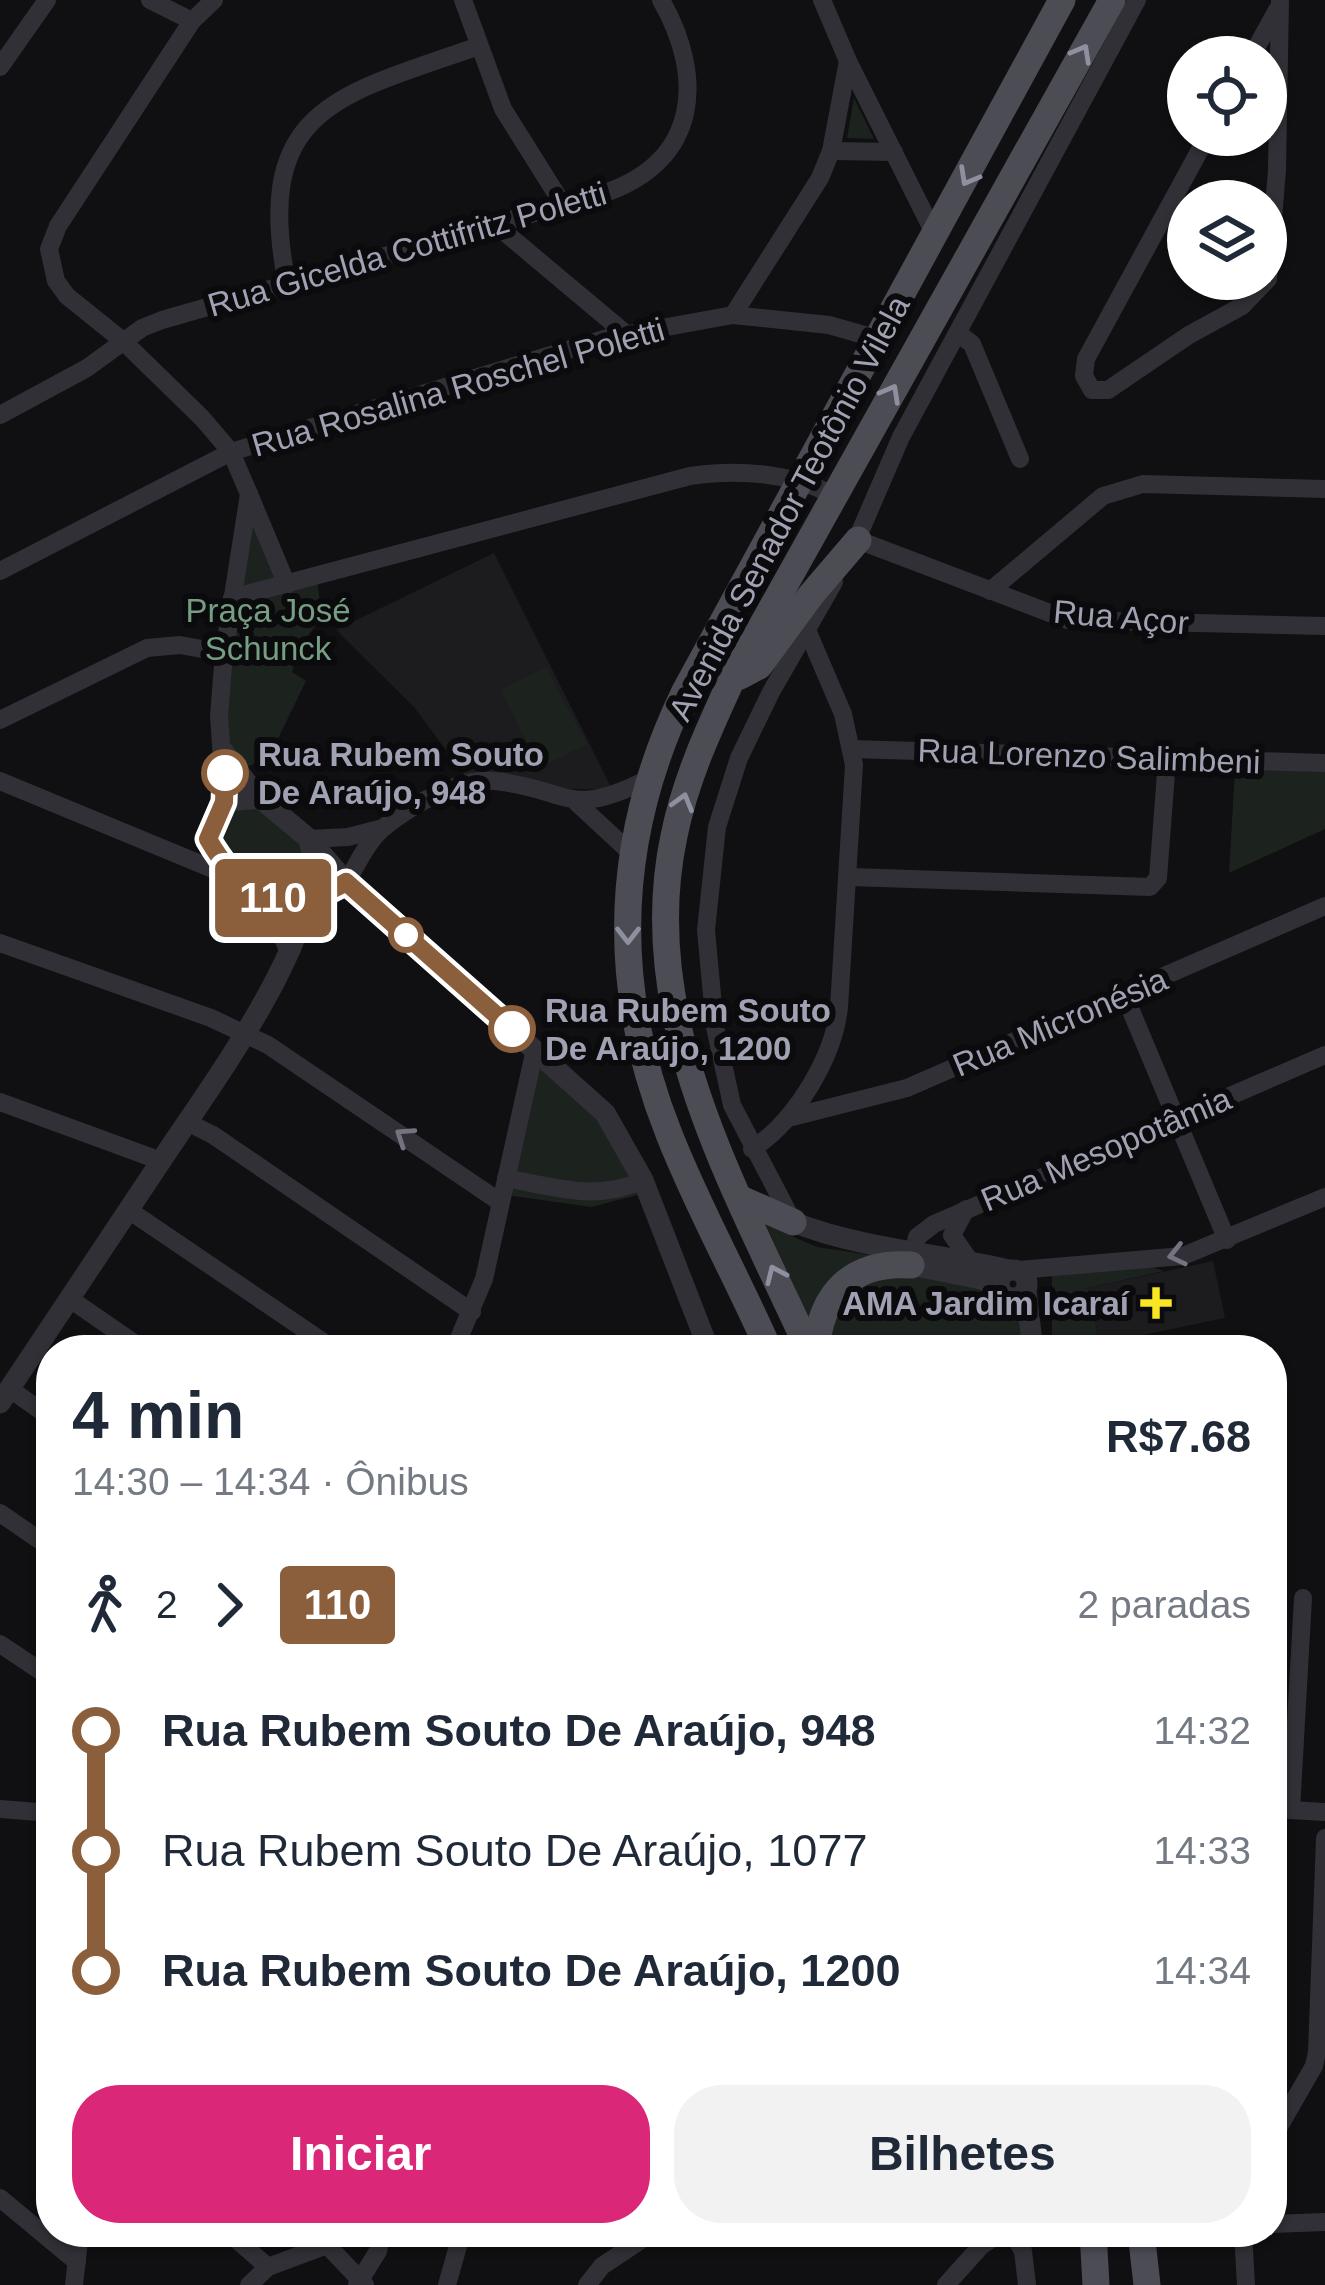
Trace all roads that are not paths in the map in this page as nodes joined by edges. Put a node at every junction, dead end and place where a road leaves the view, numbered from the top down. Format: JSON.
{"nodes":[{"id":1,"x":47,"y":0,"type":"edge"},
{"id":2,"x":150,"y":0,"type":"edge"},
{"id":3,"x":214,"y":0,"type":"edge"},
{"id":4,"x":463,"y":0,"type":"edge"},
{"id":5,"x":661,"y":0,"type":"edge"},
{"id":6,"x":822,"y":0,"type":"edge"},
{"id":7,"x":1062,"y":0,"type":"edge"},
{"id":8,"x":1112,"y":0,"type":"edge"},
{"id":9,"x":1138,"y":0,"type":"edge"},
{"id":10,"x":1279,"y":3,"type":"edge"},
{"id":11,"x":192,"y":21,"type":"junction"},
{"id":12,"x":1262,"y":36,"type":"edge"},
{"id":13,"x":1279,"y":36,"type":"edge"},
{"id":14,"x":478,"y":46,"type":"junction"},
{"id":15,"x":848,"y":61,"type":"junction"},
{"id":16,"x":0,"y":67,"type":"edge"},
{"id":17,"x":831,"y":151,"type":"junction"},
{"id":18,"x":894,"y":152,"type":"junction"},
{"id":19,"x":1197,"y":156,"type":"edge"},
{"id":20,"x":1277,"y":156,"type":"edge"},
{"id":21,"x":562,"y":203,"type":"junction"},
{"id":22,"x":496,"y":225,"type":"junction"},
{"id":23,"x":935,"y":235,"type":"junction"},
{"id":24,"x":287,"y":284,"type":"junction"},
{"id":25,"x":733,"y":315,"type":"junction"},
{"id":26,"x":626,"y":334,"type":"junction"},
{"id":27,"x":959,"y":334,"type":"junction"},
{"id":28,"x":878,"y":339,"type":"junction"},
{"id":29,"x":123,"y":341,"type":"junction"},
{"id":30,"x":0,"y":415,"type":"edge"},
{"id":31,"x":231,"y":452,"type":"junction"},
{"id":32,"x":1020,"y":459,"type":"dead end"},
{"id":33,"x":802,"y":480,"type":"junction"},
{"id":34,"x":1325,"y":489,"type":"edge"},
{"id":35,"x":249,"y":494,"type":"junction"},
{"id":36,"x":833,"y":495,"type":"junction"},
{"id":37,"x":858,"y":540,"type":"junction"},
{"id":38,"x":0,"y":572,"type":"edge"},
{"id":39,"x":287,"y":585,"type":"junction"},
{"id":40,"x":990,"y":591,"type":"junction"},
{"id":41,"x":232,"y":598,"type":"junction"},
{"id":42,"x":1325,"y":626,"type":"edge"},
{"id":43,"x":807,"y":630,"type":"junction"},
{"id":44,"x":224,"y":653,"type":"junction"},
{"id":45,"x":731,"y":681,"type":"junction"},
{"id":46,"x":0,"y":720,"type":"edge"},
{"id":47,"x":222,"y":746,"type":"junction"},
{"id":48,"x":852,"y":749,"type":"junction"},
{"id":49,"x":1167,"y":760,"type":"junction"},
{"id":50,"x":1325,"y":763,"type":"edge"},
{"id":51,"x":2,"y":778,"type":"edge"},
{"id":52,"x":648,"y":779,"type":"junction"},
{"id":53,"x":260,"y":797,"type":"junction"},
{"id":54,"x":224,"y":802,"type":"junction"},
{"id":55,"x":577,"y":802,"type":"junction"},
{"id":56,"x":383,"y":828,"type":"junction"},
{"id":57,"x":208,"y":839,"type":"junction"},
{"id":58,"x":309,"y":839,"type":"junction"},
{"id":59,"x":174,"y":851,"type":"junction"},
{"id":60,"x":631,"y":853,"type":"junction"},
{"id":61,"x":232,"y":877,"type":"junction"},
{"id":62,"x":850,"y":877,"type":"junction"},
{"id":63,"x":346,"y":882,"type":"junction"},
{"id":64,"x":258,"y":896,"type":"junction"},
{"id":65,"x":308,"y":901,"type":"junction"},
{"id":66,"x":1325,"y":906,"type":"edge"},
{"id":67,"x":0,"y":943,"type":"edge"},
{"id":68,"x":290,"y":950,"type":"junction"},
{"id":69,"x":1124,"y":994,"type":"junction"},
{"id":70,"x":245,"y":1033,"type":"junction"},
{"id":71,"x":535,"y":1049,"type":"junction"},
{"id":72,"x":1325,"y":1055,"type":"edge"},
{"id":73,"x":1,"y":1104,"type":"edge"},
{"id":74,"x":788,"y":1118,"type":"junction"},
{"id":75,"x":1175,"y":1120,"type":"junction"},
{"id":76,"x":187,"y":1122,"type":"junction"},
{"id":77,"x":752,"y":1149,"type":"junction"},
{"id":78,"x":160,"y":1161,"type":"junction"},
{"id":79,"x":506,"y":1178,"type":"junction"},
{"id":80,"x":643,"y":1180,"type":"junction"},
{"id":81,"x":1325,"y":1197,"type":"edge"},
{"id":82,"x":741,"y":1198,"type":"junction"},
{"id":83,"x":500,"y":1202,"type":"junction"},
{"id":84,"x":966,"y":1208,"type":"junction"},
{"id":85,"x":130,"y":1211,"type":"junction"},
{"id":86,"x":793,"y":1222,"type":"junction"},
{"id":87,"x":1227,"y":1240,"type":"junction"},
{"id":88,"x":912,"y":1258,"type":"junction"},
{"id":89,"x":970,"y":1261,"type":"junction"},
{"id":90,"x":1013,"y":1283,"type":"junction"},
{"id":91,"x":70,"y":1299,"type":"junction"},
{"id":92,"x":472,"y":1312,"type":"junction"},
{"id":93,"x":46,"y":1335,"type":"edge"},
{"id":94,"x":122,"y":1335,"type":"edge"},
{"id":95,"x":312,"y":1335,"type":"edge"},
{"id":96,"x":461,"y":1335,"type":"edge"},
{"id":97,"x":703,"y":1335,"type":"edge"},
{"id":98,"x":762,"y":1335,"type":"edge"},
{"id":99,"x":805,"y":1335,"type":"edge"},
{"id":100,"x":817,"y":1335,"type":"edge"},
{"id":101,"x":1030,"y":1335,"type":"edge"},
{"id":102,"x":36,"y":1350,"type":"edge"},
{"id":103,"x":5,"y":1396,"type":"edge"},
{"id":104,"x":36,"y":1411,"type":"edge"},
{"id":105,"x":0,"y":1513,"type":"edge"},
{"id":106,"x":36,"y":1538,"type":"edge"},
{"id":107,"x":1303,"y":1598,"type":"dead end"},
{"id":108,"x":0,"y":1644,"type":"edge"},
{"id":109,"x":36,"y":1668,"type":"edge"},
{"id":110,"x":1287,"y":1762,"type":"edge"},
{"id":111,"x":0,"y":1809,"type":"edge"},
{"id":112,"x":1287,"y":1809,"type":"edge"},
{"id":113,"x":36,"y":1812,"type":"edge"},
{"id":114,"x":1325,"y":1812,"type":"edge"},
{"id":115,"x":1325,"y":1838,"type":"edge"},
{"id":116,"x":1287,"y":2113,"type":"edge"},
{"id":117,"x":0,"y":2198,"type":"edge"},
{"id":118,"x":1325,"y":2222,"type":"edge"},
{"id":119,"x":1287,"y":2223,"type":"edge"},
{"id":120,"x":36,"y":2228,"type":"edge"},
{"id":121,"x":59,"y":2247,"type":"edge"},
{"id":122,"x":78,"y":2247,"type":"edge"},
{"id":123,"x":245,"y":2247,"type":"edge"},
{"id":124,"x":309,"y":2247,"type":"edge"},
{"id":125,"x":334,"y":2247,"type":"edge"},
{"id":126,"x":379,"y":2247,"type":"edge"},
{"id":127,"x":458,"y":2247,"type":"edge"},
{"id":128,"x":630,"y":2247,"type":"edge"},
{"id":129,"x":981,"y":2247,"type":"edge"},
{"id":130,"x":1020,"y":2247,"type":"edge"},
{"id":131,"x":1094,"y":2247,"type":"edge"},
{"id":132,"x":1143,"y":2247,"type":"edge"},
{"id":133,"x":1244,"y":2247,"type":"edge"},
{"id":134,"x":77,"y":2262,"type":"junction"},
{"id":135,"x":268,"y":2267,"type":"junction"},
{"id":136,"x":361,"y":2284,"type":"edge"},
{"id":137,"x":74,"y":2285,"type":"edge"},
{"id":138,"x":249,"y":2285,"type":"edge"},
{"id":139,"x":447,"y":2285,"type":"edge"},
{"id":140,"x":586,"y":2285,"type":"edge"},
{"id":141,"x":946,"y":2285,"type":"edge"},
{"id":142,"x":1027,"y":2285,"type":"edge"},
{"id":143,"x":1096,"y":2285,"type":"edge"},
{"id":144,"x":1147,"y":2285,"type":"edge"},
{"id":145,"x":1246,"y":2285,"type":"edge"}],
"edges":[{"from":1,"to":16,"type":"street"},
{"from":2,"to":11,"type":"street"},
{"from":3,"to":11,"type":"street"},
{"from":4,"to":14,"type":"street"},
{"from":5,"to":21,"type":"street","name":"Rua Gicelda Cottifritz Poletti"},
{"from":6,"to":15,"type":"street"},
{"from":7,"to":23,"type":"main road","name":"Avenida Senador Teotônio Vilela","one_way":true},
{"from":36,"to":8,"type":"main road","name":"Avenida Senador Teotônio Vilela","one_way":true},
{"from":9,"to":27,"type":"street","name":"Avenida Senador Teotônio Vilela"},
{"from":10,"to":12,"type":"street"},
{"from":10,"to":13,"type":"street"},
{"from":11,"to":29,"type":"street"},
{"from":14,"to":21,"type":"street"},
{"from":14,"to":24,"type":"street"},
{"from":15,"to":17,"type":"street"},
{"from":15,"to":18,"type":"street"},
{"from":17,"to":18,"type":"street"},
{"from":17,"to":25,"type":"street"},
{"from":18,"to":23,"type":"street"},
{"from":19,"to":20,"type":"street"},
{"from":21,"to":22,"type":"street","name":"Rua Gicelda Cottifritz Poletti"},
{"from":22,"to":24,"type":"street","name":"Rua Gicelda Cottifritz Poletti"},
{"from":22,"to":26,"type":"street"},
{"from":23,"to":28,"type":"main road","name":"Avenida Senador Teotônio Vilela"},
{"from":24,"to":29,"type":"street","name":"Rua Gicelda Cottifritz Poletti"},
{"from":25,"to":26,"type":"street","name":"Rua Rosalina Roschel Poletti"},
{"from":25,"to":28,"type":"street","name":"Rua Rosalina Roschel Poletti"},
{"from":26,"to":31,"type":"street","name":"Rua Rosalina Roschel Poletti"},
{"from":27,"to":32,"type":"street"},
{"from":27,"to":37,"type":"street","name":"Avenida Senador Teotônio Vilela"},
{"from":28,"to":33,"type":"main road","name":"Avenida Senador Teotônio Vilela"},
{"from":29,"to":30,"type":"street","name":"Rua Gicelda Cottifritz Poletti"},
{"from":29,"to":31,"type":"street"},
{"from":31,"to":35,"type":"street"},
{"from":31,"to":38,"type":"street","name":"Rua Rosalina Roschel Poletti"},
{"from":33,"to":36,"type":"street"},
{"from":33,"to":39,"type":"street"},
{"from":33,"to":52,"type":"main road","name":"Avenida Senador Teotônio Vilela"},
{"from":34,"to":40,"type":"street"},
{"from":35,"to":39,"type":"street"},
{"from":35,"to":41,"type":"street"},
{"from":36,"to":45,"type":"main road","name":"Avenida Senador Teotônio Vilela"},
{"from":37,"to":40,"type":"street","name":"Rua Açor"},
{"from":37,"to":43,"type":"street","name":"Avenida Senador Teotônio Vilela"},
{"from":37,"to":45,"type":"main road"},
{"from":39,"to":41,"type":"street"},
{"from":40,"to":42,"type":"street","name":"Rua Açor"},
{"from":41,"to":44,"type":"street"},
{"from":43,"to":48,"type":"street"},
{"from":43,"to":77,"type":"street","name":"Avenida Senador Teotônio Vilela"},
{"from":44,"to":46,"type":"street"},
{"from":44,"to":47,"type":"street"},
{"from":82,"to":45,"type":"main road","name":"Avenida Senador Teotônio Vilela","one_way":true},
{"from":47,"to":53,"type":"street"},
{"from":47,"to":54,"type":"street"},
{"from":48,"to":49,"type":"street","name":"Rua Lorenzo Salimbeni"},
{"from":48,"to":62,"type":"street"},
{"from":49,"to":50,"type":"street","name":"Rua Lorenzo Salimbeni"},
{"from":49,"to":62,"type":"street"},
{"from":51,"to":59,"type":"street"},
{"from":52,"to":55,"type":"street"},
{"from":52,"to":60,"type":"main road","name":"Avenida Senador Teotônio Vilela"},
{"from":53,"to":54,"type":"street"},
{"from":53,"to":58,"type":"street"},
{"from":54,"to":57,"type":"street"},
{"from":55,"to":56,"type":"street"},
{"from":55,"to":60,"type":"street"},
{"from":56,"to":58,"type":"street"},
{"from":56,"to":63,"type":"street"},
{"from":57,"to":59,"type":"street"},
{"from":57,"to":61,"type":"street"},
{"from":58,"to":63,"type":"street"},
{"from":58,"to":65,"type":"street"},
{"from":59,"to":61,"type":"street"},
{"from":60,"to":98,"type":"main road","name":"Avenida Senador Teotônio Vilela","one_way":true},
{"from":61,"to":64,"type":"street"},
{"from":62,"to":74,"type":"street"},
{"from":63,"to":65,"type":"street"},
{"from":63,"to":71,"type":"street"},
{"from":64,"to":65,"type":"street"},
{"from":64,"to":68,"type":"street"},
{"from":65,"to":68,"type":"street"},
{"from":66,"to":69,"type":"street","name":"Rua Micronésia"},
{"from":67,"to":70,"type":"street"},
{"from":68,"to":70,"type":"street"},
{"from":69,"to":74,"type":"street","name":"Rua Micronésia"},
{"from":69,"to":75,"type":"street"},
{"from":70,"to":76,"type":"street"},
{"from":83,"to":70,"type":"street","one_way":true},
{"from":71,"to":79,"type":"street"},
{"from":71,"to":80,"type":"street"},
{"from":72,"to":75,"type":"street","name":"Rua Mesopotâmia"},
{"from":73,"to":78,"type":"street"},
{"from":74,"to":77,"type":"street"},
{"from":75,"to":84,"type":"street","name":"Rua Mesopotâmia"},
{"from":75,"to":87,"type":"street"},
{"from":76,"to":78,"type":"street"},
{"from":76,"to":92,"type":"street"},
{"from":77,"to":86,"type":"street","name":"Avenida Senador Teotônio Vilela"},
{"from":78,"to":85,"type":"street"},
{"from":79,"to":80,"type":"street"},
{"from":79,"to":83,"type":"street"},
{"from":80,"to":97,"type":"street"},
{"from":81,"to":87,"type":"street"},
{"from":82,"to":86,"type":"main road"},
{"from":99,"to":82,"type":"main road","name":"Avenida Senador Teotônio Vilela","one_way":true},
{"from":83,"to":92,"type":"street"},
{"from":84,"to":88,"type":"street","name":"Rua Mesopotâmia"},
{"from":84,"to":89,"type":"street"},
{"from":85,"to":91,"type":"street"},
{"from":85,"to":95,"type":"street"},
{"from":86,"to":88,"type":"street"},
{"from":87,"to":90,"type":"street","one_way":true},
{"from":88,"to":89,"type":"street"},
{"from":88,"to":90,"type":"street"},
{"from":88,"to":100,"type":"main road"},
{"from":89,"to":90,"type":"street"},
{"from":90,"to":101,"type":"street"},
{"from":91,"to":93,"type":"street"},
{"from":91,"to":94,"type":"street"},
{"from":92,"to":96,"type":"street"},
{"from":102,"to":103,"type":"street"},
{"from":103,"to":104,"type":"street"},
{"from":105,"to":106,"type":"street"},
{"from":107,"to":110,"type":"street"},
{"from":108,"to":109,"type":"street"},
{"from":111,"to":113,"type":"street"},
{"from":112,"to":114,"type":"street"},
{"from":115,"to":116,"type":"street"},
{"from":117,"to":120,"type":"street"},
{"from":118,"to":119,"type":"street"},
{"from":121,"to":134,"type":"street"},
{"from":122,"to":134,"type":"street"},
{"from":123,"to":135,"type":"street"},
{"from":124,"to":135,"type":"street"},
{"from":125,"to":136,"type":"street"},
{"from":126,"to":136,"type":"street"},
{"from":127,"to":139,"type":"street"},
{"from":128,"to":140,"type":"street"},
{"from":129,"to":141,"type":"street"},
{"from":130,"to":142,"type":"street"},
{"from":131,"to":143,"type":"main road"},
{"from":132,"to":144,"type":"main road"},
{"from":133,"to":145,"type":"street"},
{"from":134,"to":137,"type":"street"},
{"from":135,"to":138,"type":"street"}]}
